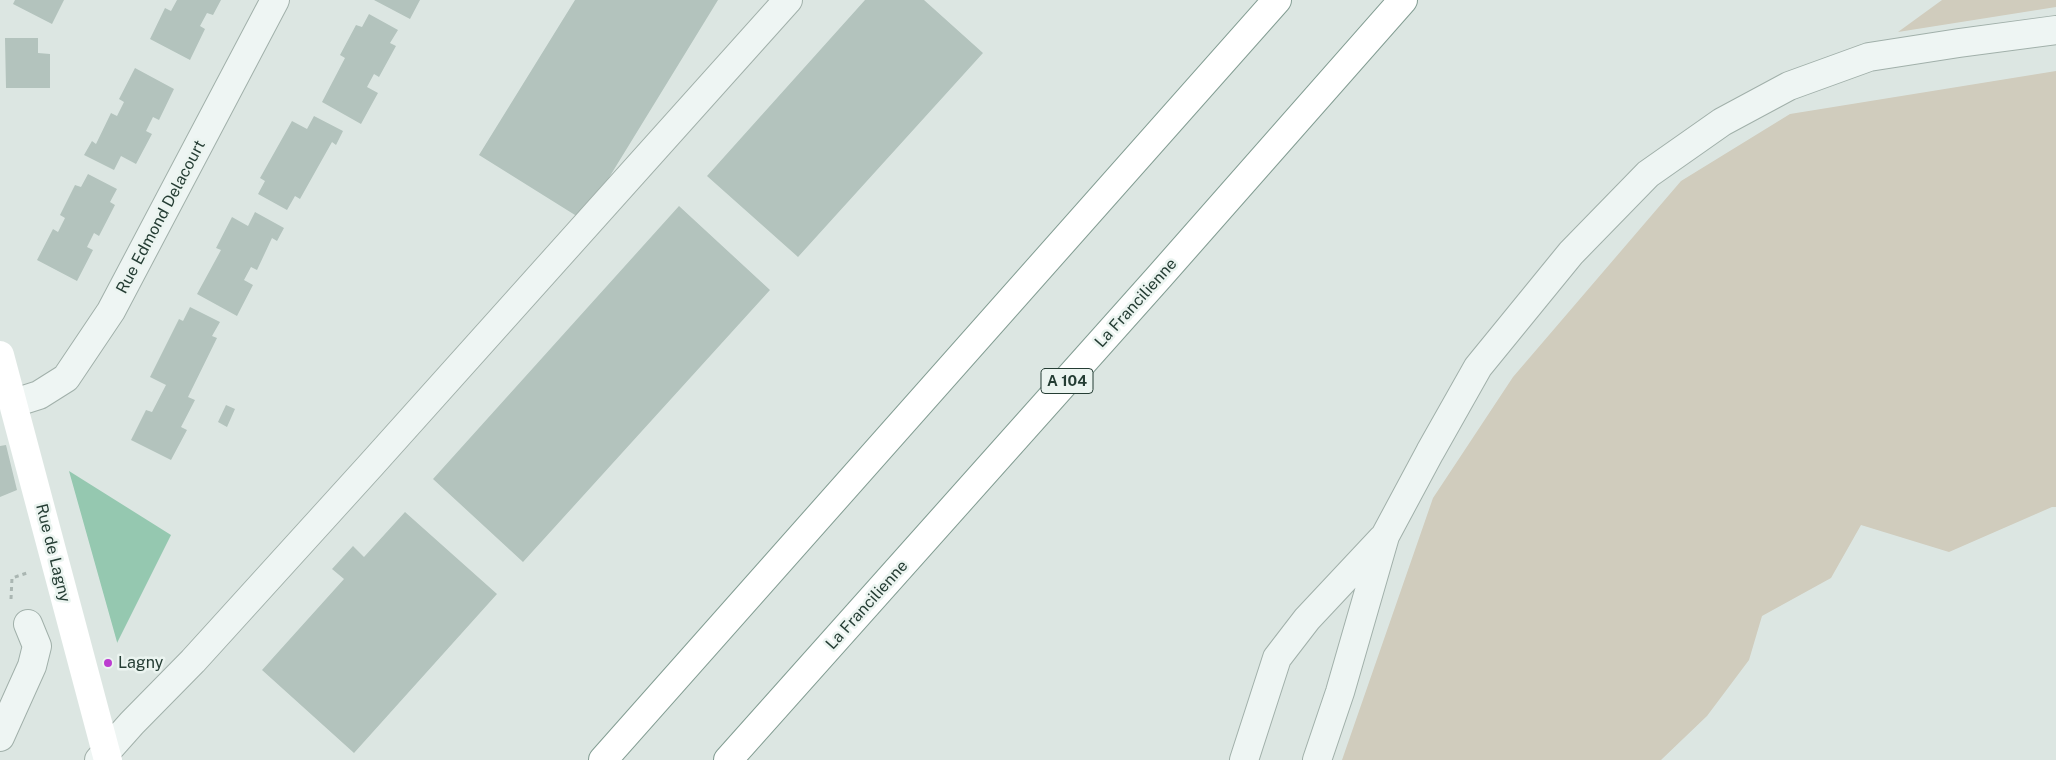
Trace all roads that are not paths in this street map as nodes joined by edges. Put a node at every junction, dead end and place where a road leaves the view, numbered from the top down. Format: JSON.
{"nodes":[{"id":1,"x":275,"y":0,"type":"edge"},
{"id":2,"x":788,"y":0,"type":"edge"},
{"id":3,"x":1277,"y":0,"type":"edge"},
{"id":4,"x":1403,"y":0,"type":"edge"},
{"id":5,"x":2056,"y":30,"type":"edge"},
{"id":6,"x":0,"y":355,"type":"edge"},
{"id":7,"x":14,"y":403,"type":"junction"},
{"id":8,"x":1385,"y":536,"type":"junction"},
{"id":9,"x":28,"y":624,"type":"road end"},
{"id":10,"x":0,"y":737,"type":"edge"},
{"id":11,"x":104,"y":757,"type":"edge"},
{"id":12,"x":603,"y":760,"type":"edge"},
{"id":13,"x":728,"y":760,"type":"edge"},
{"id":14,"x":1244,"y":760,"type":"edge"},
{"id":15,"x":1317,"y":760,"type":"edge"}],
"edges":[{"from":1,"to":7,"type":"street","name":"Rue Edmond Delacourt"},
{"from":2,"to":11,"type":"street"},
{"from":3,"to":12,"type":"main road"},
{"from":4,"to":13,"type":"main road","name":"La Francilienne","number":"A 104"},
{"from":5,"to":8,"type":"street"},
{"from":6,"to":7,"type":"main road","name":"Rue de Lagny"},
{"from":7,"to":11,"type":"main road","name":"Rue de Lagny"},
{"from":8,"to":14,"type":"street"},
{"from":8,"to":15,"type":"street"},
{"from":9,"to":10,"type":"street"}]}
